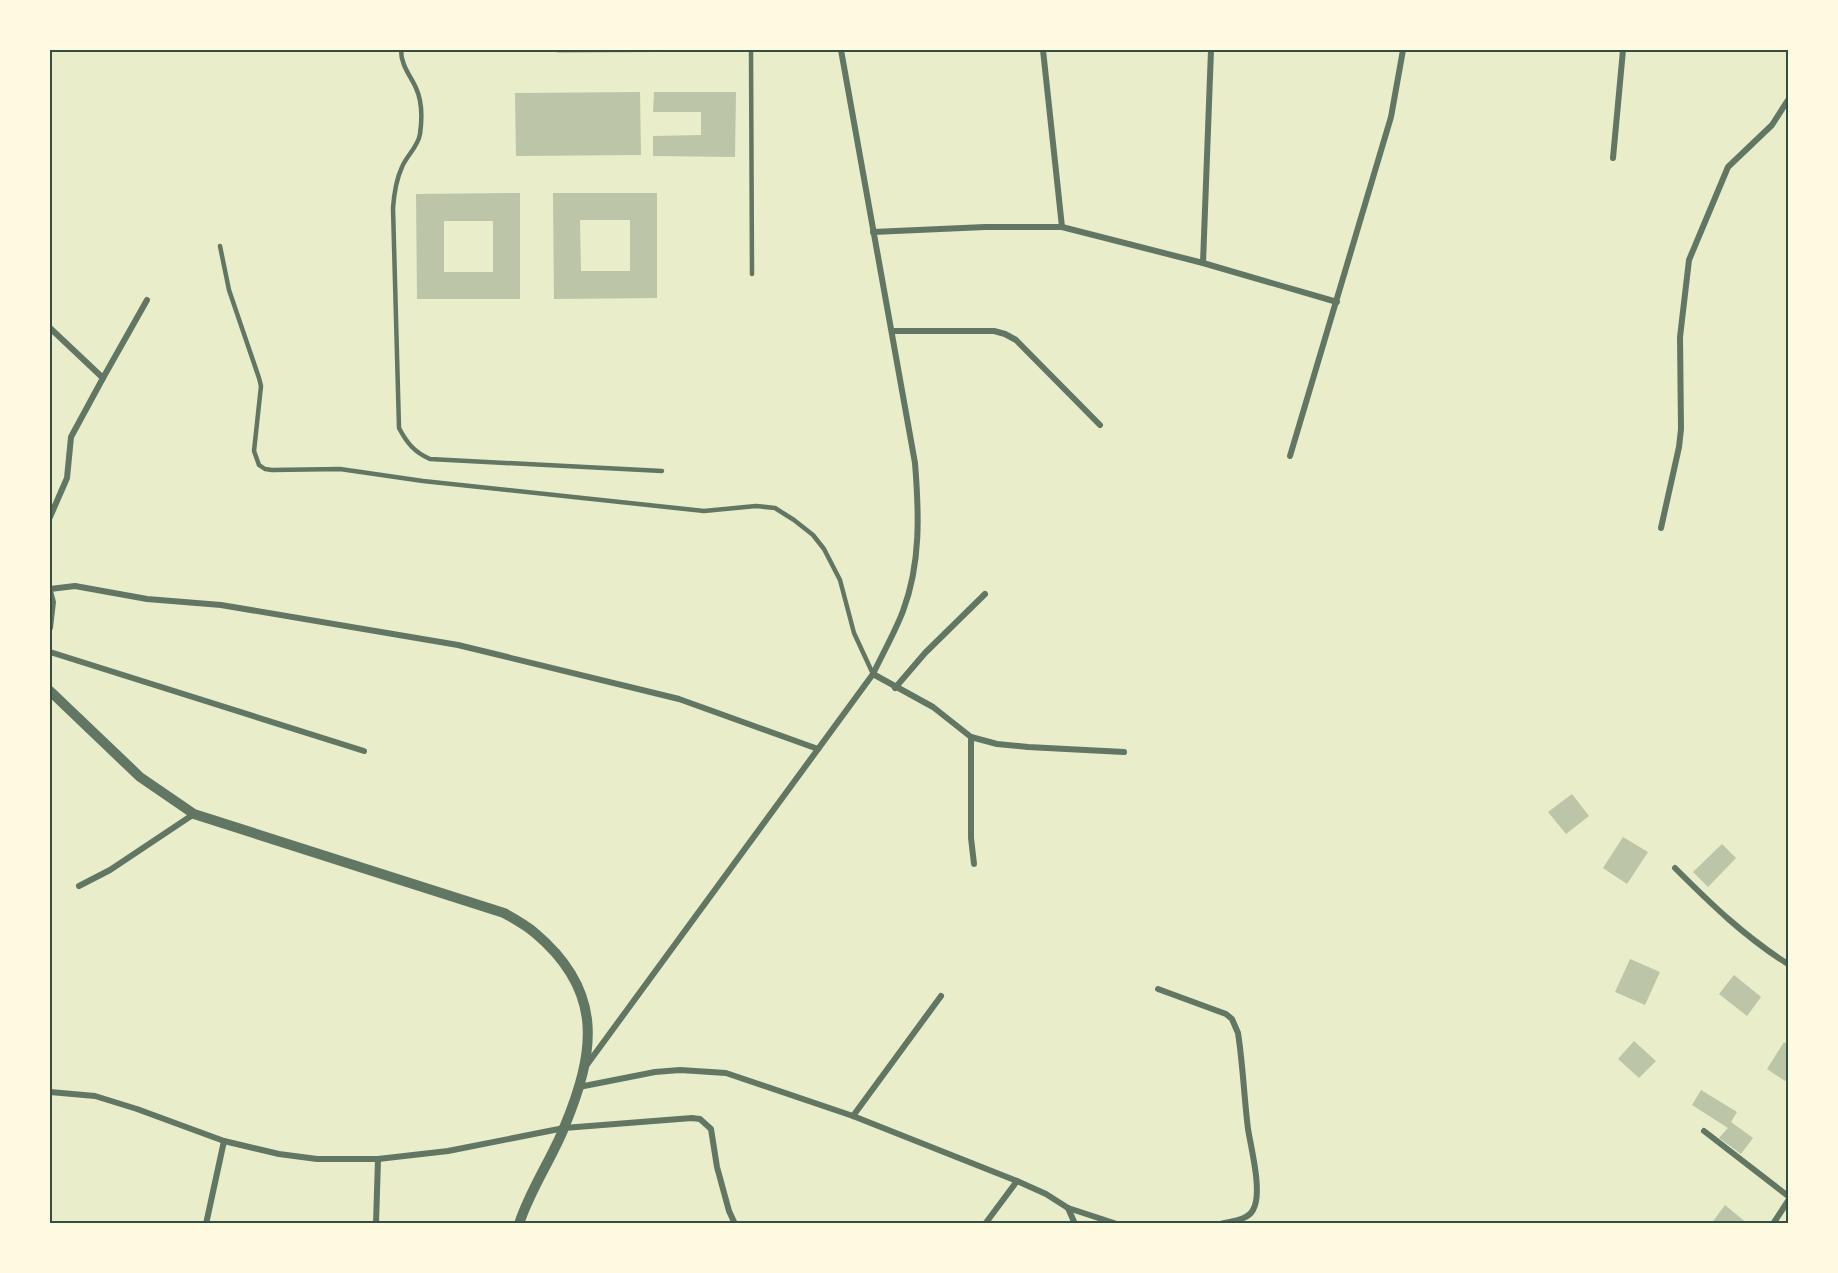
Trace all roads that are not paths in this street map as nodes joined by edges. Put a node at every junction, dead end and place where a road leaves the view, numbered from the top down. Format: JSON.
{"nodes":[{"id":1,"x":401,"y":50,"type":"edge"},
{"id":2,"x":751,"y":50,"type":"edge"},
{"id":3,"x":841,"y":50,"type":"edge"},
{"id":4,"x":1043,"y":50,"type":"edge"},
{"id":5,"x":1211,"y":50,"type":"edge"},
{"id":6,"x":1403,"y":50,"type":"edge"},
{"id":7,"x":1623,"y":50,"type":"edge"},
{"id":8,"x":1788,"y":100,"type":"edge"},
{"id":9,"x":1613,"y":158,"type":"dead end"},
{"id":10,"x":1062,"y":227,"type":"junction"},
{"id":11,"x":873,"y":232,"type":"junction"},
{"id":12,"x":220,"y":246,"type":"dead end"},
{"id":13,"x":1203,"y":263,"type":"junction"},
{"id":14,"x":752,"y":274,"type":"dead end"},
{"id":15,"x":147,"y":300,"type":"dead end"},
{"id":16,"x":1337,"y":302,"type":"junction"},
{"id":17,"x":50,"y":328,"type":"edge"},
{"id":18,"x":892,"y":331,"type":"junction"},
{"id":19,"x":103,"y":378,"type":"junction"},
{"id":20,"x":1100,"y":425,"type":"dead end"},
{"id":21,"x":1290,"y":456,"type":"dead end"},
{"id":22,"x":662,"y":471,"type":"dead end"},
{"id":23,"x":50,"y":517,"type":"edge"},
{"id":24,"x":1660,"y":528,"type":"dead end"},
{"id":25,"x":50,"y":590,"type":"edge"},
{"id":26,"x":985,"y":594,"type":"dead end"},
{"id":27,"x":50,"y":628,"type":"edge"},
{"id":28,"x":50,"y":652,"type":"edge"},
{"id":29,"x":873,"y":674,"type":"junction"},
{"id":30,"x":895,"y":687,"type":"junction"},
{"id":31,"x":50,"y":691,"type":"edge"},
{"id":32,"x":971,"y":737,"type":"junction"},
{"id":33,"x":818,"y":749,"type":"junction"},
{"id":34,"x":364,"y":751,"type":"dead end"},
{"id":35,"x":1124,"y":752,"type":"dead end"},
{"id":36,"x":194,"y":814,"type":"junction"},
{"id":37,"x":974,"y":864,"type":"dead end"},
{"id":38,"x":1675,"y":868,"type":"dead end"},
{"id":39,"x":79,"y":886,"type":"dead end"},
{"id":40,"x":1788,"y":964,"type":"edge"},
{"id":41,"x":1158,"y":989,"type":"dead end"},
{"id":42,"x":941,"y":996,"type":"dead end"},
{"id":43,"x":585,"y":1067,"type":"junction"},
{"id":44,"x":579,"y":1087,"type":"junction"},
{"id":45,"x":50,"y":1092,"type":"edge"},
{"id":46,"x":853,"y":1116,"type":"junction"},
{"id":47,"x":564,"y":1128,"type":"junction"},
{"id":48,"x":1704,"y":1131,"type":"dead end"},
{"id":49,"x":224,"y":1141,"type":"junction"},
{"id":50,"x":378,"y":1159,"type":"junction"},
{"id":51,"x":1017,"y":1180,"type":"junction"},
{"id":52,"x":1788,"y":1196,"type":"edge"},
{"id":53,"x":1788,"y":1201,"type":"edge"},
{"id":54,"x":1068,"y":1208,"type":"junction"},
{"id":55,"x":206,"y":1224,"type":"edge"},
{"id":56,"x":376,"y":1224,"type":"edge"},
{"id":57,"x":519,"y":1224,"type":"edge"},
{"id":58,"x":735,"y":1224,"type":"edge"},
{"id":59,"x":985,"y":1224,"type":"edge"},
{"id":60,"x":1075,"y":1224,"type":"edge"},
{"id":61,"x":1117,"y":1224,"type":"edge"},
{"id":62,"x":1220,"y":1224,"type":"edge"},
{"id":63,"x":1773,"y":1224,"type":"edge"}],
"edges":[{"from":1,"to":22,"type":"lane"},
{"from":2,"to":14,"type":"lane"},
{"from":3,"to":11,"type":"street"},
{"from":4,"to":10,"type":"street"},
{"from":5,"to":13,"type":"street"},
{"from":6,"to":16,"type":"street"},
{"from":7,"to":9,"type":"street"},
{"from":8,"to":24,"type":"street"},
{"from":10,"to":11,"type":"street"},
{"from":10,"to":13,"type":"street"},
{"from":11,"to":18,"type":"street"},
{"from":12,"to":29,"type":"lane"},
{"from":13,"to":16,"type":"street"},
{"from":15,"to":19,"type":"street"},
{"from":16,"to":21,"type":"street"},
{"from":17,"to":19,"type":"street"},
{"from":18,"to":20,"type":"street"},
{"from":18,"to":29,"type":"street"},
{"from":19,"to":23,"type":"street"},
{"from":25,"to":27,"type":"street"},
{"from":25,"to":33,"type":"street"},
{"from":26,"to":30,"type":"street"},
{"from":28,"to":34,"type":"street"},
{"from":29,"to":30,"type":"street"},
{"from":29,"to":33,"type":"street"},
{"from":30,"to":32,"type":"street"},
{"from":31,"to":36,"type":"street"},
{"from":32,"to":35,"type":"street"},
{"from":32,"to":37,"type":"street"},
{"from":33,"to":43,"type":"street"},
{"from":36,"to":39,"type":"street"},
{"from":36,"to":43,"type":"street"},
{"from":38,"to":40,"type":"street"},
{"from":41,"to":62,"type":"street"},
{"from":42,"to":46,"type":"street"},
{"from":43,"to":44,"type":"street"},
{"from":44,"to":46,"type":"street"},
{"from":44,"to":47,"type":"street"},
{"from":45,"to":49,"type":"street"},
{"from":46,"to":51,"type":"street"},
{"from":47,"to":50,"type":"street"},
{"from":47,"to":57,"type":"street"},
{"from":47,"to":58,"type":"street"},
{"from":48,"to":52,"type":"street"},
{"from":49,"to":50,"type":"street"},
{"from":49,"to":55,"type":"street"},
{"from":50,"to":56,"type":"street"},
{"from":51,"to":54,"type":"street"},
{"from":51,"to":59,"type":"street"},
{"from":53,"to":63,"type":"street"},
{"from":54,"to":60,"type":"street"},
{"from":54,"to":61,"type":"street"}]}
